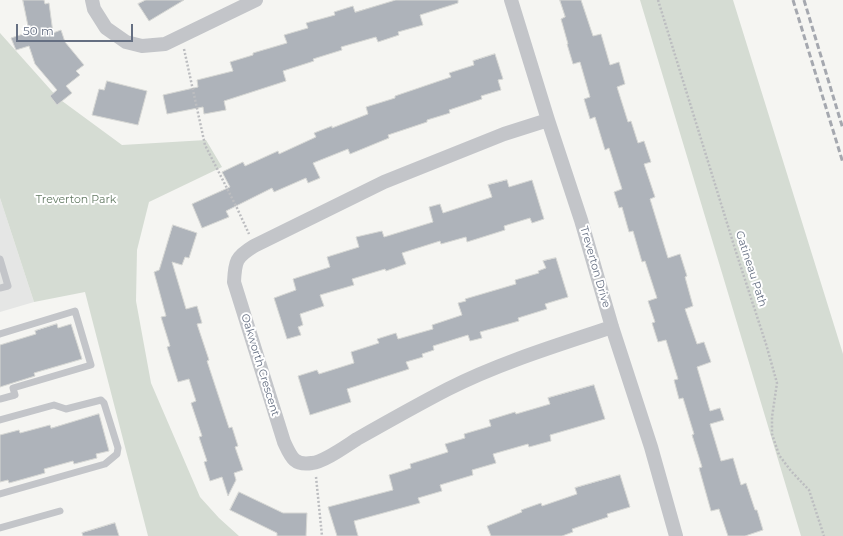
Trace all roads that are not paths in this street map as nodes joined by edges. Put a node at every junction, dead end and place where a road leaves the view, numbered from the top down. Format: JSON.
{"nodes":[{"id":1,"x":92,"y":0,"type":"edge"},
{"id":2,"x":256,"y":0,"type":"edge"},
{"id":3,"x":511,"y":0,"type":"edge"},
{"id":4,"x":548,"y":120,"type":"junction"},
{"id":5,"x":0,"y":259,"type":"edge"},
{"id":6,"x":0,"y":288,"type":"edge"},
{"id":7,"x":612,"y":327,"type":"junction"},
{"id":8,"x":0,"y":334,"type":"edge"},
{"id":9,"x":0,"y":399,"type":"edge"},
{"id":10,"x":0,"y":420,"type":"edge"},
{"id":11,"x":0,"y":494,"type":"edge"},
{"id":12,"x":60,"y":511,"type":"dead end"},
{"id":13,"x":0,"y":528,"type":"edge"},
{"id":14,"x":676,"y":536,"type":"edge"}],
"edges":[{"from":1,"to":2,"type":"street"},
{"from":3,"to":4,"type":"street","name":"Treverton Drive"},
{"from":4,"to":7,"type":"street","name":"Treverton Drive"},
{"from":4,"to":7,"type":"street","name":"Oakworth Crescent"},
{"from":5,"to":6,"type":"lane"},
{"from":7,"to":14,"type":"street","name":"Treverton Drive"},
{"from":8,"to":9,"type":"lane"},
{"from":10,"to":11,"type":"lane"},
{"from":12,"to":13,"type":"lane"}]}
